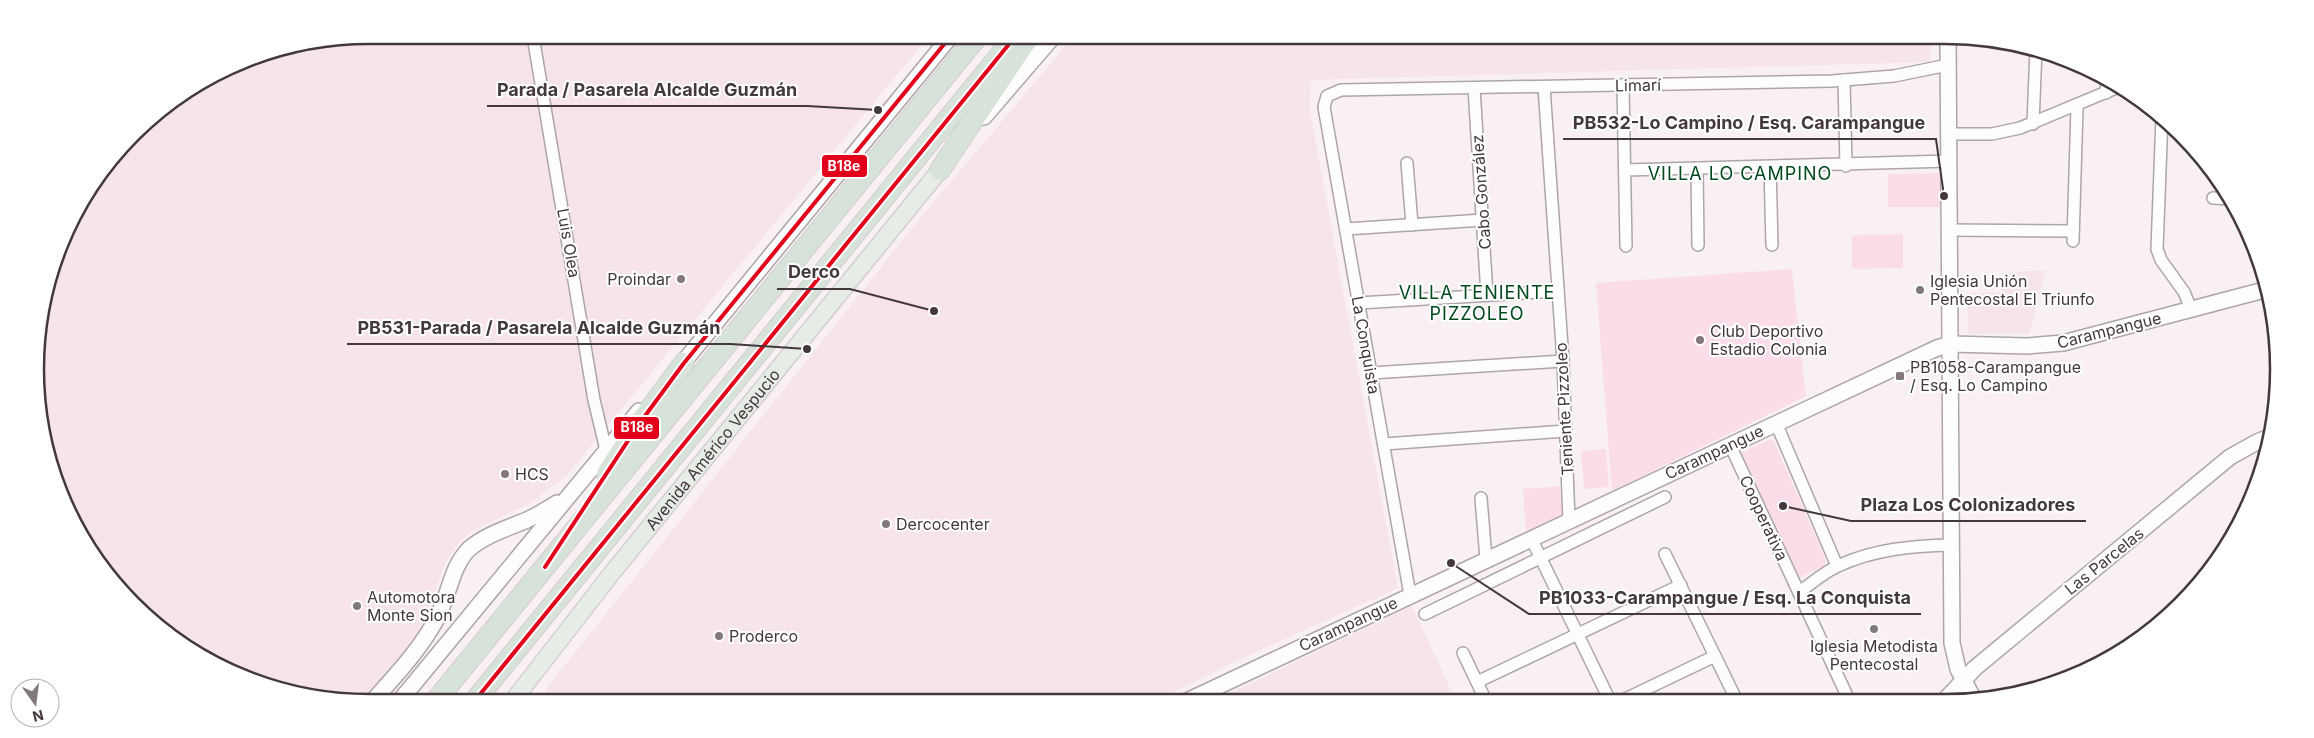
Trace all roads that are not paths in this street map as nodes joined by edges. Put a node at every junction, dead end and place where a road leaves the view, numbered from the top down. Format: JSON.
{"nodes":[{"id":1,"x":534,"y":44,"type":"edge"},
{"id":2,"x":944,"y":44,"type":"edge"},
{"id":3,"x":971,"y":44,"type":"edge"},
{"id":4,"x":1009,"y":44,"type":"edge"},
{"id":5,"x":1024,"y":44,"type":"edge"},
{"id":6,"x":1047,"y":44,"type":"edge"},
{"id":7,"x":1948,"y":44,"type":"edge"},
{"id":8,"x":2036,"y":57,"type":"edge"},
{"id":9,"x":1948,"y":65,"type":"junction"},
{"id":10,"x":1844,"y":80,"type":"junction"},
{"id":11,"x":1623,"y":86,"type":"junction"},
{"id":12,"x":2106,"y":86,"type":"edge"},
{"id":13,"x":1544,"y":87,"type":"junction"},
{"id":14,"x":1474,"y":88,"type":"junction"},
{"id":15,"x":2112,"y":90,"type":"edge"},
{"id":16,"x":2106,"y":93,"type":"junction"},
{"id":17,"x":1327,"y":96,"type":"joint"},
{"id":18,"x":2077,"y":106,"type":"junction"},
{"id":19,"x":2033,"y":124,"type":"junction"},
{"id":20,"x":2162,"y":126,"type":"edge"},
{"id":21,"x":1949,"y":134,"type":"junction"},
{"id":22,"x":1949,"y":162,"type":"junction"},
{"id":23,"x":1407,"y":163,"type":"dead end"},
{"id":24,"x":1846,"y":166,"type":"junction"},
{"id":25,"x":1770,"y":167,"type":"junction"},
{"id":26,"x":1697,"y":168,"type":"junction"},
{"id":27,"x":940,"y":170,"type":"junction"},
{"id":28,"x":1624,"y":170,"type":"junction"},
{"id":29,"x":2213,"y":198,"type":"dead end"},
{"id":30,"x":2222,"y":198,"type":"edge"},
{"id":31,"x":1482,"y":220,"type":"junction"},
{"id":32,"x":1412,"y":225,"type":"junction"},
{"id":33,"x":1346,"y":229,"type":"junction"},
{"id":34,"x":1949,"y":230,"type":"junction"},
{"id":35,"x":1698,"y":245,"type":"dead end"},
{"id":36,"x":1772,"y":245,"type":"dead end"},
{"id":37,"x":1626,"y":246,"type":"dead end"},
{"id":38,"x":1558,"y":291,"type":"junction"},
{"id":39,"x":2260,"y":291,"type":"edge"},
{"id":40,"x":1488,"y":295,"type":"junction"},
{"id":41,"x":1359,"y":303,"type":"junction"},
{"id":42,"x":2191,"y":309,"type":"junction"},
{"id":43,"x":1951,"y":344,"type":"junction"},
{"id":44,"x":1563,"y":362,"type":"junction"},
{"id":45,"x":684,"y":363,"type":"junction"},
{"id":46,"x":1371,"y":373,"type":"junction"},
{"id":47,"x":1776,"y":423,"type":"junction"},
{"id":48,"x":1566,"y":431,"type":"junction"},
{"id":49,"x":2262,"y":440,"type":"edge"},
{"id":50,"x":1384,"y":444,"type":"junction"},
{"id":51,"x":1730,"y":445,"type":"junction"},
{"id":52,"x":606,"y":450,"type":"junction"},
{"id":53,"x":567,"y":496,"type":"junction"},
{"id":54,"x":1665,"y":497,"type":"dead end"},
{"id":55,"x":1482,"y":498,"type":"dead end"},
{"id":56,"x":1569,"y":521,"type":"junction"},
{"id":57,"x":1531,"y":538,"type":"junction"},
{"id":58,"x":1952,"y":545,"type":"junction"},
{"id":59,"x":556,"y":552,"type":"junction"},
{"id":60,"x":1665,"y":554,"type":"dead end"},
{"id":61,"x":1540,"y":558,"type":"junction"},
{"id":62,"x":1486,"y":560,"type":"junction"},
{"id":63,"x":1837,"y":566,"type":"junction"},
{"id":64,"x":1681,"y":586,"type":"junction"},
{"id":65,"x":1799,"y":592,"type":"junction"},
{"id":66,"x":1410,"y":595,"type":"junction"},
{"id":67,"x":1425,"y":614,"type":"dead end"},
{"id":68,"x":1577,"y":634,"type":"junction"},
{"id":69,"x":1463,"y":652,"type":"dead end"},
{"id":70,"x":1715,"y":656,"type":"junction"},
{"id":71,"x":529,"y":678,"type":"junction"},
{"id":72,"x":1962,"y":680,"type":"junction"},
{"id":73,"x":1477,"y":682,"type":"junction"},
{"id":74,"x":1970,"y":693,"type":"edge"},
{"id":75,"x":379,"y":694,"type":"edge"},
{"id":76,"x":405,"y":694,"type":"edge"},
{"id":77,"x":441,"y":694,"type":"edge"},
{"id":78,"x":480,"y":694,"type":"edge"},
{"id":79,"x":517,"y":694,"type":"edge"},
{"id":80,"x":528,"y":694,"type":"edge"},
{"id":81,"x":1202,"y":694,"type":"edge"},
{"id":82,"x":1483,"y":694,"type":"edge"},
{"id":83,"x":1607,"y":694,"type":"edge"},
{"id":84,"x":1638,"y":694,"type":"edge"},
{"id":85,"x":1734,"y":694,"type":"edge"},
{"id":86,"x":1846,"y":694,"type":"edge"},
{"id":87,"x":1950,"y":694,"type":"edge"}],
"edges":[{"from":1,"to":52,"type":"street","name":"Luis Olea"},
{"from":2,"to":45,"type":"street"},
{"from":3,"to":59,"type":"highway"},
{"from":4,"to":78,"type":"highway"},
{"from":5,"to":27,"type":"highway"},
{"from":6,"to":27,"type":"street","name":"Avenida Américo Vespucio"},
{"from":7,"to":9,"type":"street"},
{"from":8,"to":19,"type":"street"},
{"from":9,"to":10,"type":"street","name":"Limarí"},
{"from":9,"to":21,"type":"street"},
{"from":10,"to":11,"type":"street","name":"Limarí"},
{"from":10,"to":24,"type":"street"},
{"from":11,"to":13,"type":"street","name":"Limarí"},
{"from":11,"to":28,"type":"street"},
{"from":12,"to":16,"type":"street"},
{"from":13,"to":14,"type":"street","name":"Limarí"},
{"from":13,"to":38,"type":"street","name":"Teniente Pizzoleo"},
{"from":14,"to":17,"type":"street","name":"Limarí"},
{"from":14,"to":31,"type":"street","name":"Cabo González"},
{"from":15,"to":16,"type":"street"},
{"from":16,"to":18,"type":"street"},
{"from":17,"to":33,"type":"street","name":"La Conquista"},
{"from":18,"to":19,"type":"street"},
{"from":18,"to":34,"type":"street"},
{"from":19,"to":21,"type":"street"},
{"from":20,"to":42,"type":"street"},
{"from":21,"to":22,"type":"street"},
{"from":22,"to":24,"type":"street"},
{"from":22,"to":34,"type":"street"},
{"from":23,"to":32,"type":"street"},
{"from":24,"to":25,"type":"street"},
{"from":25,"to":26,"type":"street"},
{"from":25,"to":36,"type":"street"},
{"from":26,"to":28,"type":"street"},
{"from":26,"to":35,"type":"street"},
{"from":27,"to":71,"type":"main road","name":"Avenida Américo Vespucio"},
{"from":28,"to":37,"type":"street"},
{"from":29,"to":30,"type":"street"},
{"from":31,"to":32,"type":"street"},
{"from":31,"to":40,"type":"street","name":"Cabo González"},
{"from":32,"to":33,"type":"street"},
{"from":33,"to":41,"type":"street","name":"La Conquista"},
{"from":34,"to":43,"type":"street"},
{"from":38,"to":40,"type":"street"},
{"from":38,"to":44,"type":"street","name":"Teniente Pizzoleo"},
{"from":39,"to":42,"type":"street","name":"Carampangue"},
{"from":40,"to":41,"type":"street"},
{"from":41,"to":46,"type":"street","name":"La Conquista"},
{"from":42,"to":43,"type":"street","name":"Carampangue"},
{"from":43,"to":47,"type":"street","name":"Carampangue"},
{"from":43,"to":58,"type":"street"},
{"from":44,"to":46,"type":"street"},
{"from":44,"to":48,"type":"street","name":"Teniente Pizzoleo"},
{"from":45,"to":52,"type":"street"},
{"from":45,"to":59,"type":"highway"},
{"from":46,"to":50,"type":"street","name":"La Conquista"},
{"from":47,"to":51,"type":"street","name":"Carampangue"},
{"from":47,"to":63,"type":"street"},
{"from":48,"to":50,"type":"street"},
{"from":48,"to":56,"type":"street","name":"Teniente Pizzoleo"},
{"from":49,"to":72,"type":"street","name":"Las Parcelas"},
{"from":50,"to":66,"type":"street","name":"La Conquista"},
{"from":51,"to":56,"type":"street","name":"Carampangue"},
{"from":51,"to":65,"type":"street","name":"Cooperativa"},
{"from":52,"to":53,"type":"street"},
{"from":53,"to":75,"type":"street"},
{"from":53,"to":76,"type":"street"},
{"from":54,"to":61,"type":"street","name":"Carampangue"},
{"from":55,"to":62,"type":"street"},
{"from":56,"to":57,"type":"street","name":"Carampangue"},
{"from":57,"to":61,"type":"street"},
{"from":57,"to":62,"type":"street","name":"Carampangue"},
{"from":58,"to":63,"type":"street"},
{"from":58,"to":72,"type":"street"},
{"from":59,"to":77,"type":"highway"},
{"from":60,"to":64,"type":"street"},
{"from":61,"to":67,"type":"street","name":"Carampangue"},
{"from":61,"to":68,"type":"street"},
{"from":62,"to":66,"type":"street","name":"Carampangue"},
{"from":63,"to":65,"type":"street"},
{"from":64,"to":68,"type":"street"},
{"from":64,"to":70,"type":"street"},
{"from":65,"to":86,"type":"street","name":"Cooperativa"},
{"from":66,"to":81,"type":"street","name":"Carampangue"},
{"from":68,"to":73,"type":"street"},
{"from":68,"to":83,"type":"street"},
{"from":69,"to":73,"type":"street"},
{"from":70,"to":84,"type":"street"},
{"from":70,"to":85,"type":"street"},
{"from":71,"to":79,"type":"main road","name":"Avenida Américo Vespucio"},
{"from":71,"to":80,"type":"main road"},
{"from":72,"to":74,"type":"street"},
{"from":72,"to":87,"type":"street","name":"Las Parcelas"},
{"from":73,"to":82,"type":"street"}]}
